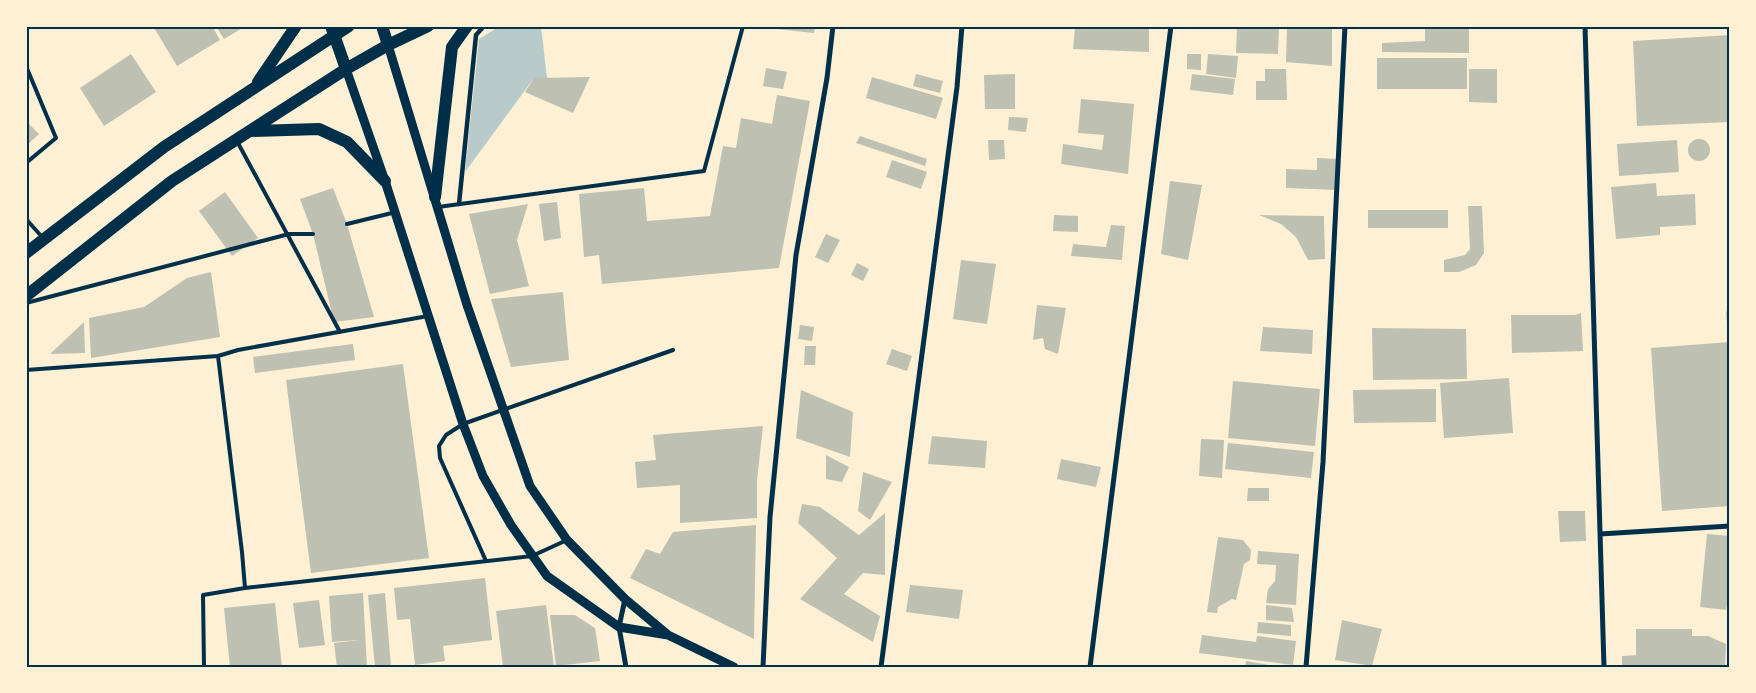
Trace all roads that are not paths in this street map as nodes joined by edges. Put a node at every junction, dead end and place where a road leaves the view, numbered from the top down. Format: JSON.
{"nodes":[{"id":1,"x":296,"y":26,"type":"edge"},
{"id":2,"x":349,"y":26,"type":"edge"},
{"id":3,"x":382,"y":26,"type":"edge"},
{"id":4,"x":428,"y":26,"type":"edge"},
{"id":5,"x":467,"y":26,"type":"edge"},
{"id":6,"x":484,"y":26,"type":"edge"},
{"id":7,"x":743,"y":26,"type":"edge"},
{"id":8,"x":833,"y":26,"type":"edge"},
{"id":9,"x":962,"y":26,"type":"edge"},
{"id":10,"x":1171,"y":26,"type":"edge"},
{"id":11,"x":1345,"y":26,"type":"edge"},
{"id":12,"x":1585,"y":26,"type":"edge"},
{"id":13,"x":333,"y":31,"type":"edge"},
{"id":14,"x":388,"y":45,"type":"junction"},
{"id":15,"x":26,"y":66,"type":"edge"},
{"id":16,"x":346,"y":69,"type":"junction"},
{"id":17,"x":253,"y":88,"type":"junction"},
{"id":18,"x":250,"y":131,"type":"junction"},
{"id":19,"x":236,"y":140,"type":"junction"},
{"id":20,"x":26,"y":163,"type":"edge"},
{"id":21,"x":386,"y":180,"type":"junction"},
{"id":22,"x":436,"y":202,"type":"junction"},
{"id":23,"x":459,"y":204,"type":"junction"},
{"id":24,"x":396,"y":212,"type":"junction"},
{"id":25,"x":26,"y":219,"type":"edge"},
{"id":26,"x":347,"y":224,"type":"dead end"},
{"id":27,"x":289,"y":234,"type":"junction"},
{"id":28,"x":313,"y":234,"type":"dead end"},
{"id":29,"x":43,"y":238,"type":"junction"},
{"id":30,"x":26,"y":253,"type":"edge"},
{"id":31,"x":26,"y":296,"type":"edge"},
{"id":32,"x":26,"y":303,"type":"edge"},
{"id":33,"x":429,"y":316,"type":"junction"},
{"id":34,"x":340,"y":332,"type":"junction"},
{"id":35,"x":673,"y":350,"type":"dead end"},
{"id":36,"x":218,"y":356,"type":"junction"},
{"id":37,"x":26,"y":370,"type":"edge"},
{"id":38,"x":502,"y":409,"type":"junction"},
{"id":39,"x":463,"y":424,"type":"junction"},
{"id":40,"x":1730,"y":526,"type":"edge"},
{"id":41,"x":1600,"y":534,"type":"junction"},
{"id":42,"x":567,"y":540,"type":"junction"},
{"id":43,"x":532,"y":556,"type":"junction"},
{"id":44,"x":486,"y":561,"type":"junction"},
{"id":45,"x":245,"y":588,"type":"junction"},
{"id":46,"x":625,"y":599,"type":"junction"},
{"id":47,"x":619,"y":627,"type":"junction"},
{"id":48,"x":668,"y":635,"type":"junction"},
{"id":49,"x":204,"y":667,"type":"edge"},
{"id":50,"x":626,"y":667,"type":"edge"},
{"id":51,"x":734,"y":667,"type":"edge"},
{"id":52,"x":763,"y":667,"type":"edge"},
{"id":53,"x":881,"y":667,"type":"edge"},
{"id":54,"x":1090,"y":667,"type":"edge"},
{"id":55,"x":1306,"y":667,"type":"edge"},
{"id":56,"x":1604,"y":667,"type":"edge"}],
"edges":[{"from":1,"to":17,"type":"main road"},
{"from":2,"to":13,"type":"main road"},
{"from":3,"to":14,"type":"main road"},
{"from":4,"to":14,"type":"main road"},
{"from":5,"to":22,"type":"main road"},
{"from":6,"to":23,"type":"street"},
{"from":7,"to":23,"type":"lane"},
{"from":8,"to":52,"type":"street"},
{"from":9,"to":53,"type":"street"},
{"from":10,"to":54,"type":"street"},
{"from":11,"to":55,"type":"street"},
{"from":12,"to":41,"type":"street"},
{"from":13,"to":16,"type":"main road"},
{"from":13,"to":17,"type":"main road"},
{"from":14,"to":16,"type":"main road"},
{"from":14,"to":22,"type":"street"},
{"from":15,"to":20,"type":"lane"},
{"from":16,"to":18,"type":"main road"},
{"from":16,"to":21,"type":"street"},
{"from":17,"to":29,"type":"main road"},
{"from":18,"to":19,"type":"main road"},
{"from":18,"to":21,"type":"main road"},
{"from":19,"to":27,"type":"lane"},
{"from":19,"to":31,"type":"main road"},
{"from":21,"to":24,"type":"street"},
{"from":22,"to":23,"type":"lane"},
{"from":22,"to":38,"type":"street"},
{"from":24,"to":26,"type":"lane"},
{"from":24,"to":33,"type":"street"},
{"from":25,"to":29,"type":"lane"},
{"from":27,"to":28,"type":"lane"},
{"from":27,"to":32,"type":"lane"},
{"from":27,"to":34,"type":"lane"},
{"from":29,"to":30,"type":"main road"},
{"from":33,"to":34,"type":"lane"},
{"from":33,"to":39,"type":"street"},
{"from":34,"to":36,"type":"lane"},
{"from":35,"to":38,"type":"lane"},
{"from":36,"to":37,"type":"lane"},
{"from":36,"to":45,"type":"lane"},
{"from":38,"to":39,"type":"lane"},
{"from":38,"to":42,"type":"street"},
{"from":39,"to":43,"type":"street"},
{"from":39,"to":44,"type":"lane"},
{"from":40,"to":41,"type":"street"},
{"from":41,"to":56,"type":"street"},
{"from":42,"to":43,"type":"lane"},
{"from":42,"to":46,"type":"street"},
{"from":43,"to":44,"type":"lane"},
{"from":43,"to":47,"type":"street"},
{"from":44,"to":45,"type":"lane"},
{"from":45,"to":49,"type":"lane"},
{"from":46,"to":47,"type":"street"},
{"from":46,"to":48,"type":"street"},
{"from":47,"to":48,"type":"street"},
{"from":47,"to":50,"type":"street"},
{"from":48,"to":51,"type":"street"}]}
